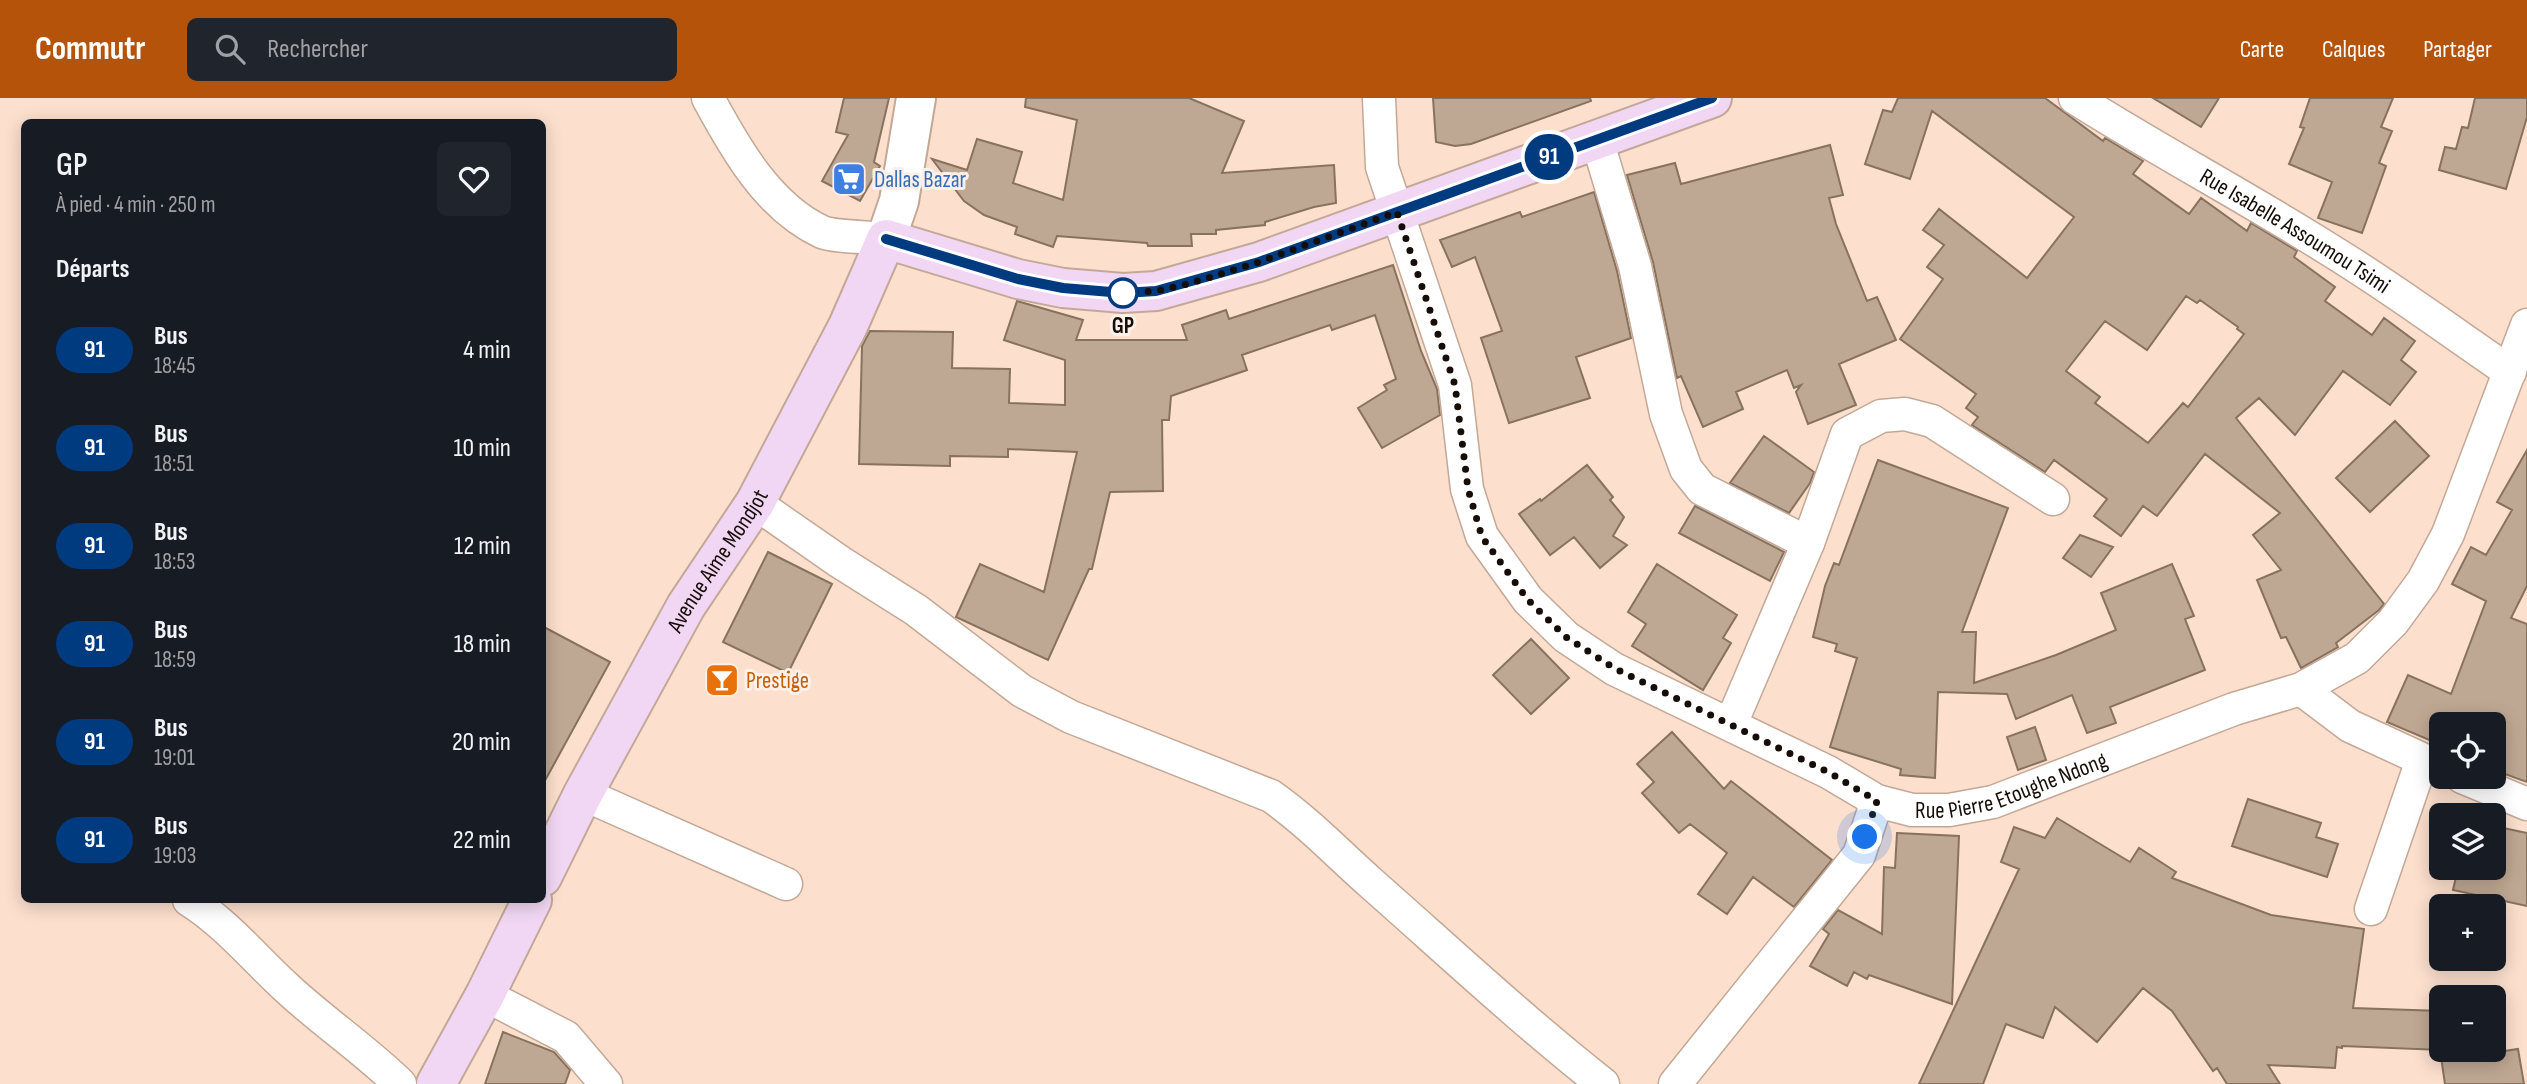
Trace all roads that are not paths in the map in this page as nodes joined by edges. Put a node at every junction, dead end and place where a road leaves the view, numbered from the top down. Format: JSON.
{"nodes":[{"id":1,"x":708,"y":98,"type":"edge"},
{"id":2,"x":916,"y":98,"type":"edge"},
{"id":3,"x":1379,"y":98,"type":"edge"},
{"id":4,"x":1712,"y":98,"type":"edge"},
{"id":5,"x":2075,"y":98,"type":"edge"},
{"id":6,"x":1597,"y":140,"type":"junction"},
{"id":7,"x":1397,"y":212,"type":"junction"},
{"id":8,"x":886,"y":239,"type":"junction"},
{"id":9,"x":2527,"y":326,"type":"edge"},
{"id":10,"x":2510,"y":372,"type":"junction"},
{"id":11,"x":2053,"y":499,"type":"dead end"},
{"id":12,"x":755,"y":503,"type":"junction"},
{"id":13,"x":1808,"y":543,"type":"junction"},
{"id":14,"x":2301,"y":690,"type":"junction"},
{"id":15,"x":1731,"y":724,"type":"junction"},
{"id":16,"x":2429,"y":763,"type":"edge"},
{"id":17,"x":2429,"y":771,"type":"edge"},
{"id":18,"x":2491,"y":789,"type":"edge"},
{"id":19,"x":583,"y":794,"type":"junction"},
{"id":20,"x":1877,"y":801,"type":"junction"},
{"id":21,"x":2527,"y":804,"type":"edge"},
{"id":22,"x":546,"y":869,"type":"edge"},
{"id":23,"x":786,"y":884,"type":"dead end"},
{"id":24,"x":194,"y":903,"type":"edge"},
{"id":25,"x":531,"y":903,"type":"edge"},
{"id":26,"x":2371,"y":909,"type":"dead end"},
{"id":27,"x":485,"y":995,"type":"junction"},
{"id":28,"x":400,"y":1084,"type":"edge"},
{"id":29,"x":436,"y":1084,"type":"edge"},
{"id":30,"x":606,"y":1084,"type":"edge"},
{"id":31,"x":1603,"y":1084,"type":"edge"},
{"id":32,"x":1675,"y":1084,"type":"edge"}],
"edges":[{"from":1,"to":8,"type":"street"},
{"from":2,"to":8,"type":"street"},
{"from":3,"to":7,"type":"street","name":"Rue Pierre Etoughe Ndong"},
{"from":4,"to":6,"type":"main road"},
{"from":5,"to":10,"type":"street","name":"Rue Isabelle Assoumou Tsimi"},
{"from":6,"to":7,"type":"main road"},
{"from":6,"to":13,"type":"street"},
{"from":7,"to":8,"type":"main road"},
{"from":7,"to":15,"type":"street","name":"Rue Pierre Etoughe Ndong"},
{"from":8,"to":12,"type":"main road","name":"Avenue Aime Mondjot"},
{"from":9,"to":10,"type":"street","name":"Rue Pierre Etoughe Ndong"},
{"from":10,"to":14,"type":"street","name":"Rue Pierre Etoughe Ndong"},
{"from":11,"to":13,"type":"street"},
{"from":12,"to":19,"type":"main road","name":"Avenue Aime Mondjot"},
{"from":12,"to":31,"type":"street"},
{"from":13,"to":15,"type":"street"},
{"from":14,"to":16,"type":"street"},
{"from":14,"to":20,"type":"street","name":"Rue Pierre Etoughe Ndong"},
{"from":15,"to":20,"type":"street","name":"Rue Pierre Etoughe Ndong"},
{"from":17,"to":26,"type":"street"},
{"from":18,"to":21,"type":"street"},
{"from":19,"to":22,"type":"main road","name":"Avenue Aime Mondjot"},
{"from":19,"to":23,"type":"street"},
{"from":20,"to":32,"type":"street"},
{"from":24,"to":28,"type":"street"},
{"from":25,"to":27,"type":"main road"},
{"from":27,"to":29,"type":"main road"},
{"from":27,"to":30,"type":"street"}]}
